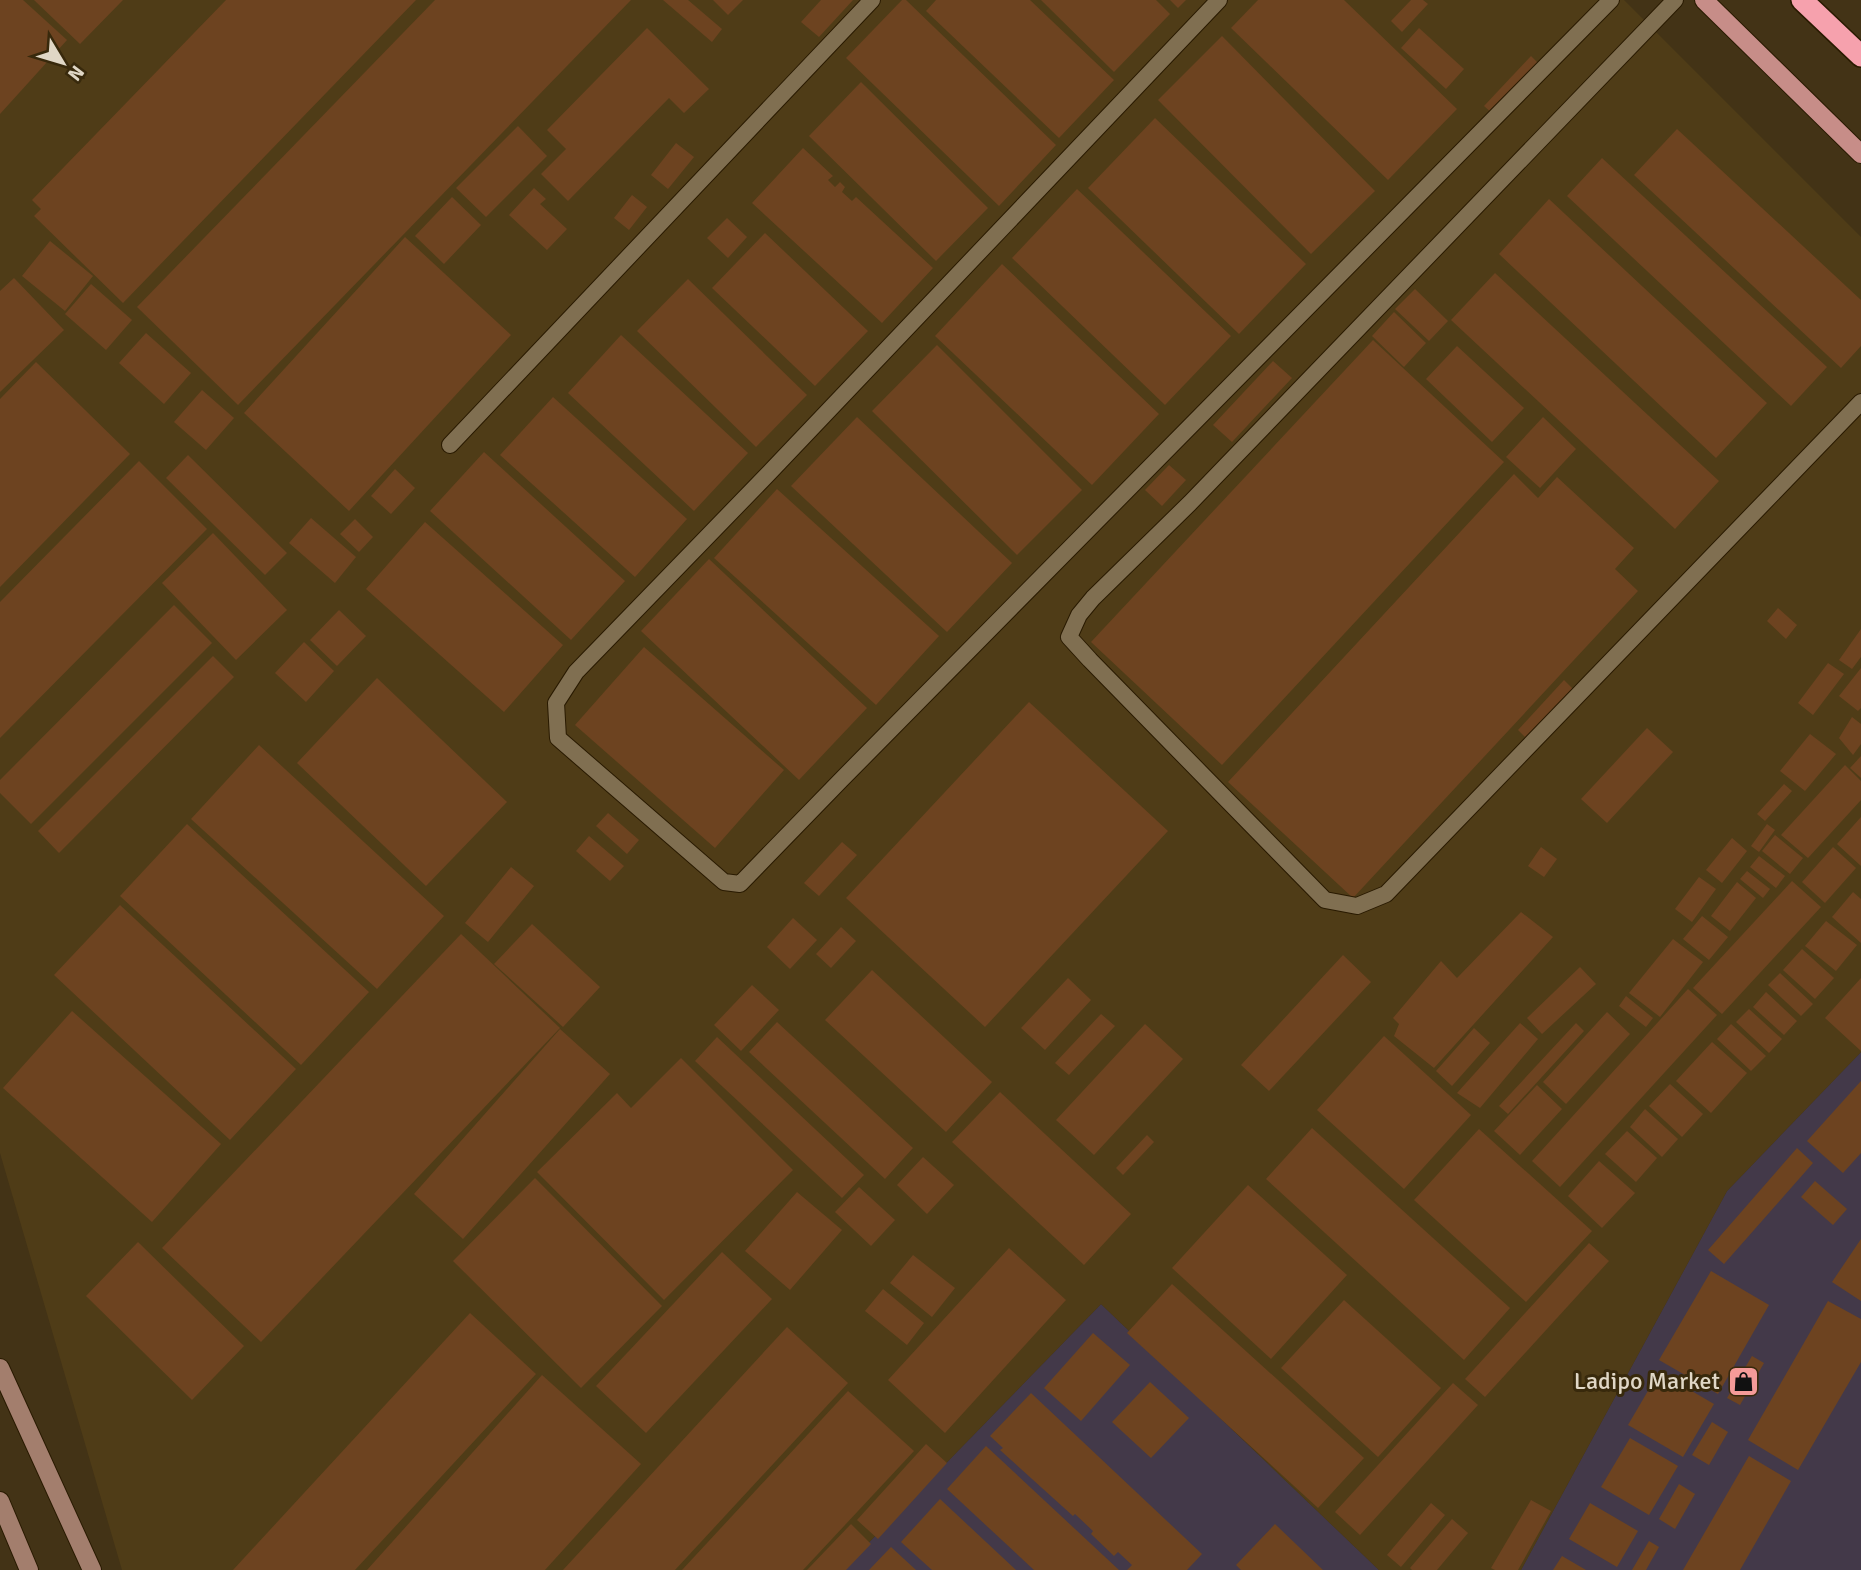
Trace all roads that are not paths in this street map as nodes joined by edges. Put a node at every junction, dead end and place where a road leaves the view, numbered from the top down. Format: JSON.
{"nodes":[{"id":1,"x":872,"y":0,"type":"edge"},
{"id":2,"x":1219,"y":0,"type":"edge"},
{"id":3,"x":1611,"y":0,"type":"edge"},
{"id":4,"x":1675,"y":0,"type":"edge"},
{"id":5,"x":1704,"y":0,"type":"edge"},
{"id":6,"x":1802,"y":0,"type":"edge"},
{"id":7,"x":1861,"y":56,"type":"edge"},
{"id":8,"x":1861,"y":154,"type":"edge"},
{"id":9,"x":1861,"y":402,"type":"edge"},
{"id":10,"x":450,"y":445,"type":"dead end"},
{"id":11,"x":0,"y":1368,"type":"edge"},
{"id":12,"x":0,"y":1501,"type":"edge"},
{"id":13,"x":29,"y":1570,"type":"edge"},
{"id":14,"x":92,"y":1570,"type":"edge"}],
"edges":[{"from":1,"to":10,"type":"lane"},
{"from":2,"to":3,"type":"lane"},
{"from":4,"to":9,"type":"lane"},
{"from":5,"to":8,"type":"main road"},
{"from":6,"to":7,"type":"highway"},
{"from":11,"to":14,"type":"street"},
{"from":12,"to":13,"type":"street"}]}
